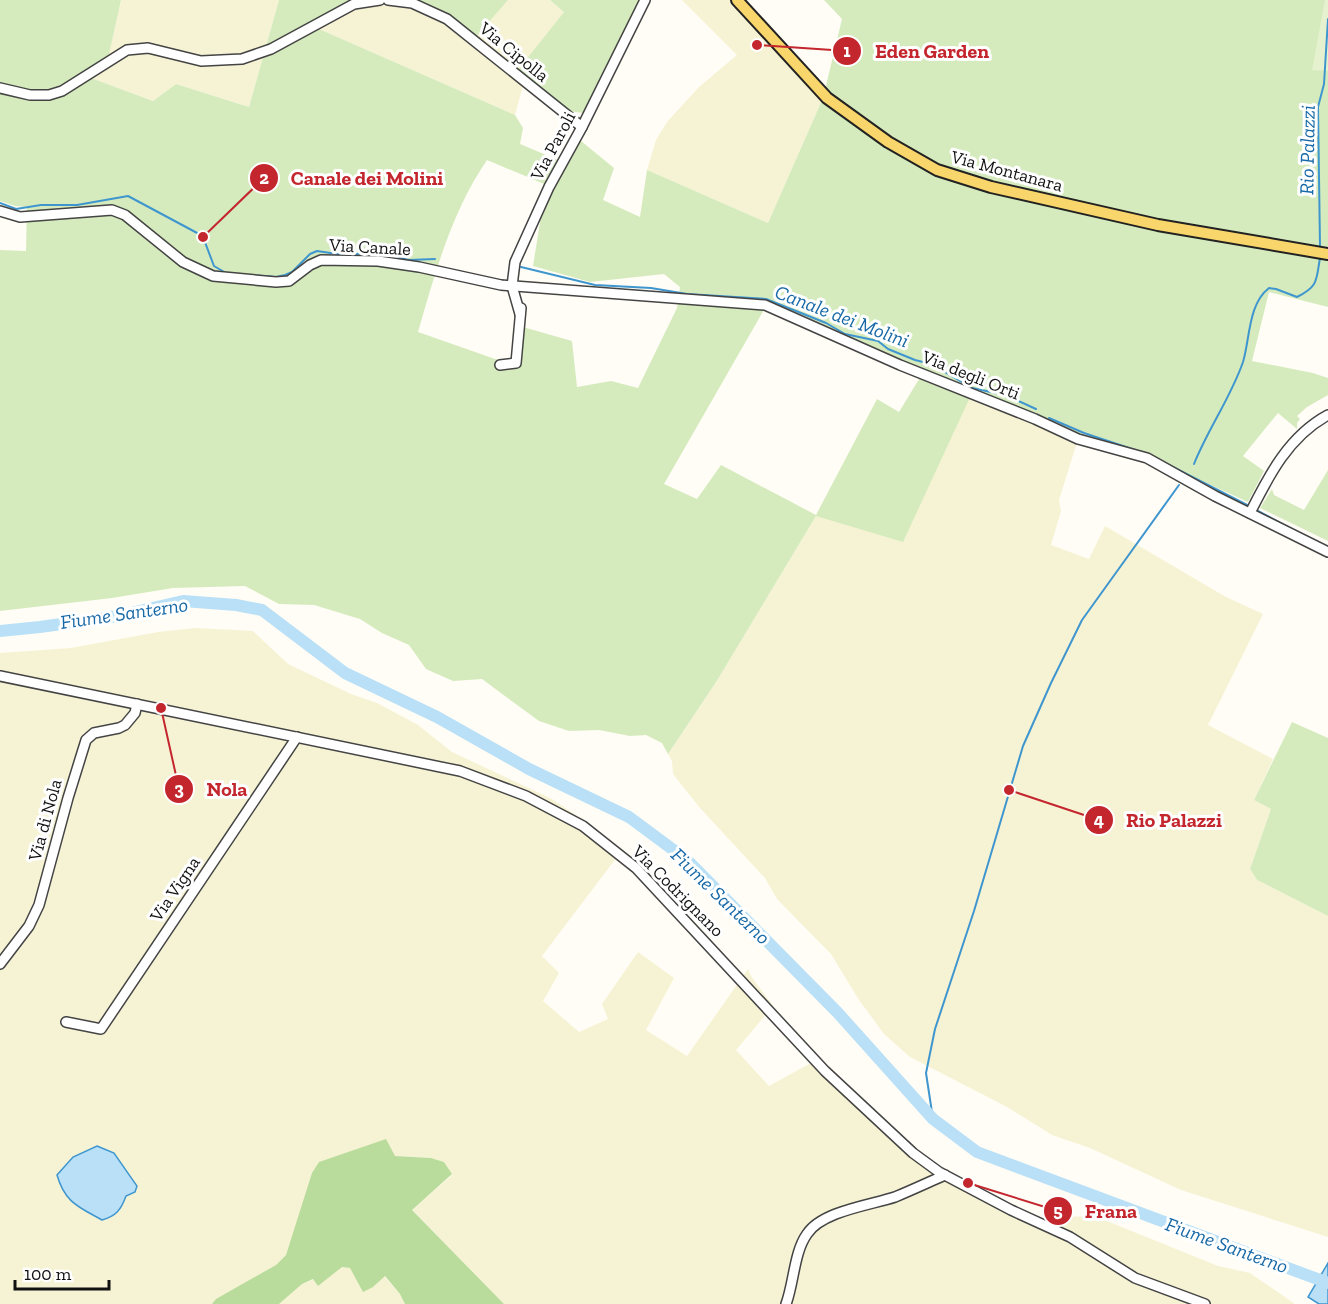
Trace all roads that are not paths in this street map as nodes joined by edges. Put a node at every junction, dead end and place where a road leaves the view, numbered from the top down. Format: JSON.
{"nodes":[{"id":1,"x":380,"y":0,"type":"edge"},
{"id":2,"x":388,"y":0,"type":"edge"},
{"id":3,"x":645,"y":0,"type":"edge"},
{"id":4,"x":737,"y":0,"type":"edge"},
{"id":5,"x":0,"y":88,"type":"edge"},
{"id":6,"x":582,"y":127,"type":"junction"},
{"id":7,"x":0,"y":211,"type":"edge"},
{"id":8,"x":1328,"y":254,"type":"edge"},
{"id":9,"x":517,"y":287,"type":"junction"},
{"id":10,"x":500,"y":364,"type":"dead end"},
{"id":11,"x":1328,"y":415,"type":"edge"},
{"id":12,"x":1252,"y":509,"type":"junction"},
{"id":13,"x":1328,"y":552,"type":"edge"},
{"id":14,"x":0,"y":676,"type":"edge"},
{"id":15,"x":137,"y":704,"type":"junction"},
{"id":16,"x":297,"y":737,"type":"junction"},
{"id":17,"x":0,"y":964,"type":"edge"},
{"id":18,"x":66,"y":1022,"type":"dead end"},
{"id":19,"x":945,"y":1175,"type":"junction"},
{"id":20,"x":786,"y":1304,"type":"edge"},
{"id":21,"x":1205,"y":1304,"type":"edge"}],
"edges":[{"from":1,"to":5,"type":"street"},
{"from":2,"to":6,"type":"street","name":"Via Cipolla"},
{"from":3,"to":6,"type":"street","name":"Via Paroli"},
{"from":4,"to":8,"type":"main road","name":"Via Montanara"},
{"from":6,"to":9,"type":"street","name":"Via Paroli"},
{"from":7,"to":9,"type":"street","name":"Via Canale"},
{"from":9,"to":10,"type":"street","name":"Via Paroli"},
{"from":9,"to":12,"type":"street","name":"Via degli Orti"},
{"from":11,"to":12,"type":"street"},
{"from":12,"to":13,"type":"street","name":"Via degli Orti"},
{"from":14,"to":15,"type":"street","name":"Via Codrignano"},
{"from":15,"to":16,"type":"street","name":"Via Codrignano"},
{"from":15,"to":17,"type":"street","name":"Via di Nola"},
{"from":16,"to":18,"type":"street","name":"Via Vigna"},
{"from":16,"to":19,"type":"street","name":"Via Codrignano"},
{"from":19,"to":20,"type":"street"},
{"from":19,"to":21,"type":"street","name":"Via Codrignano"}]}
